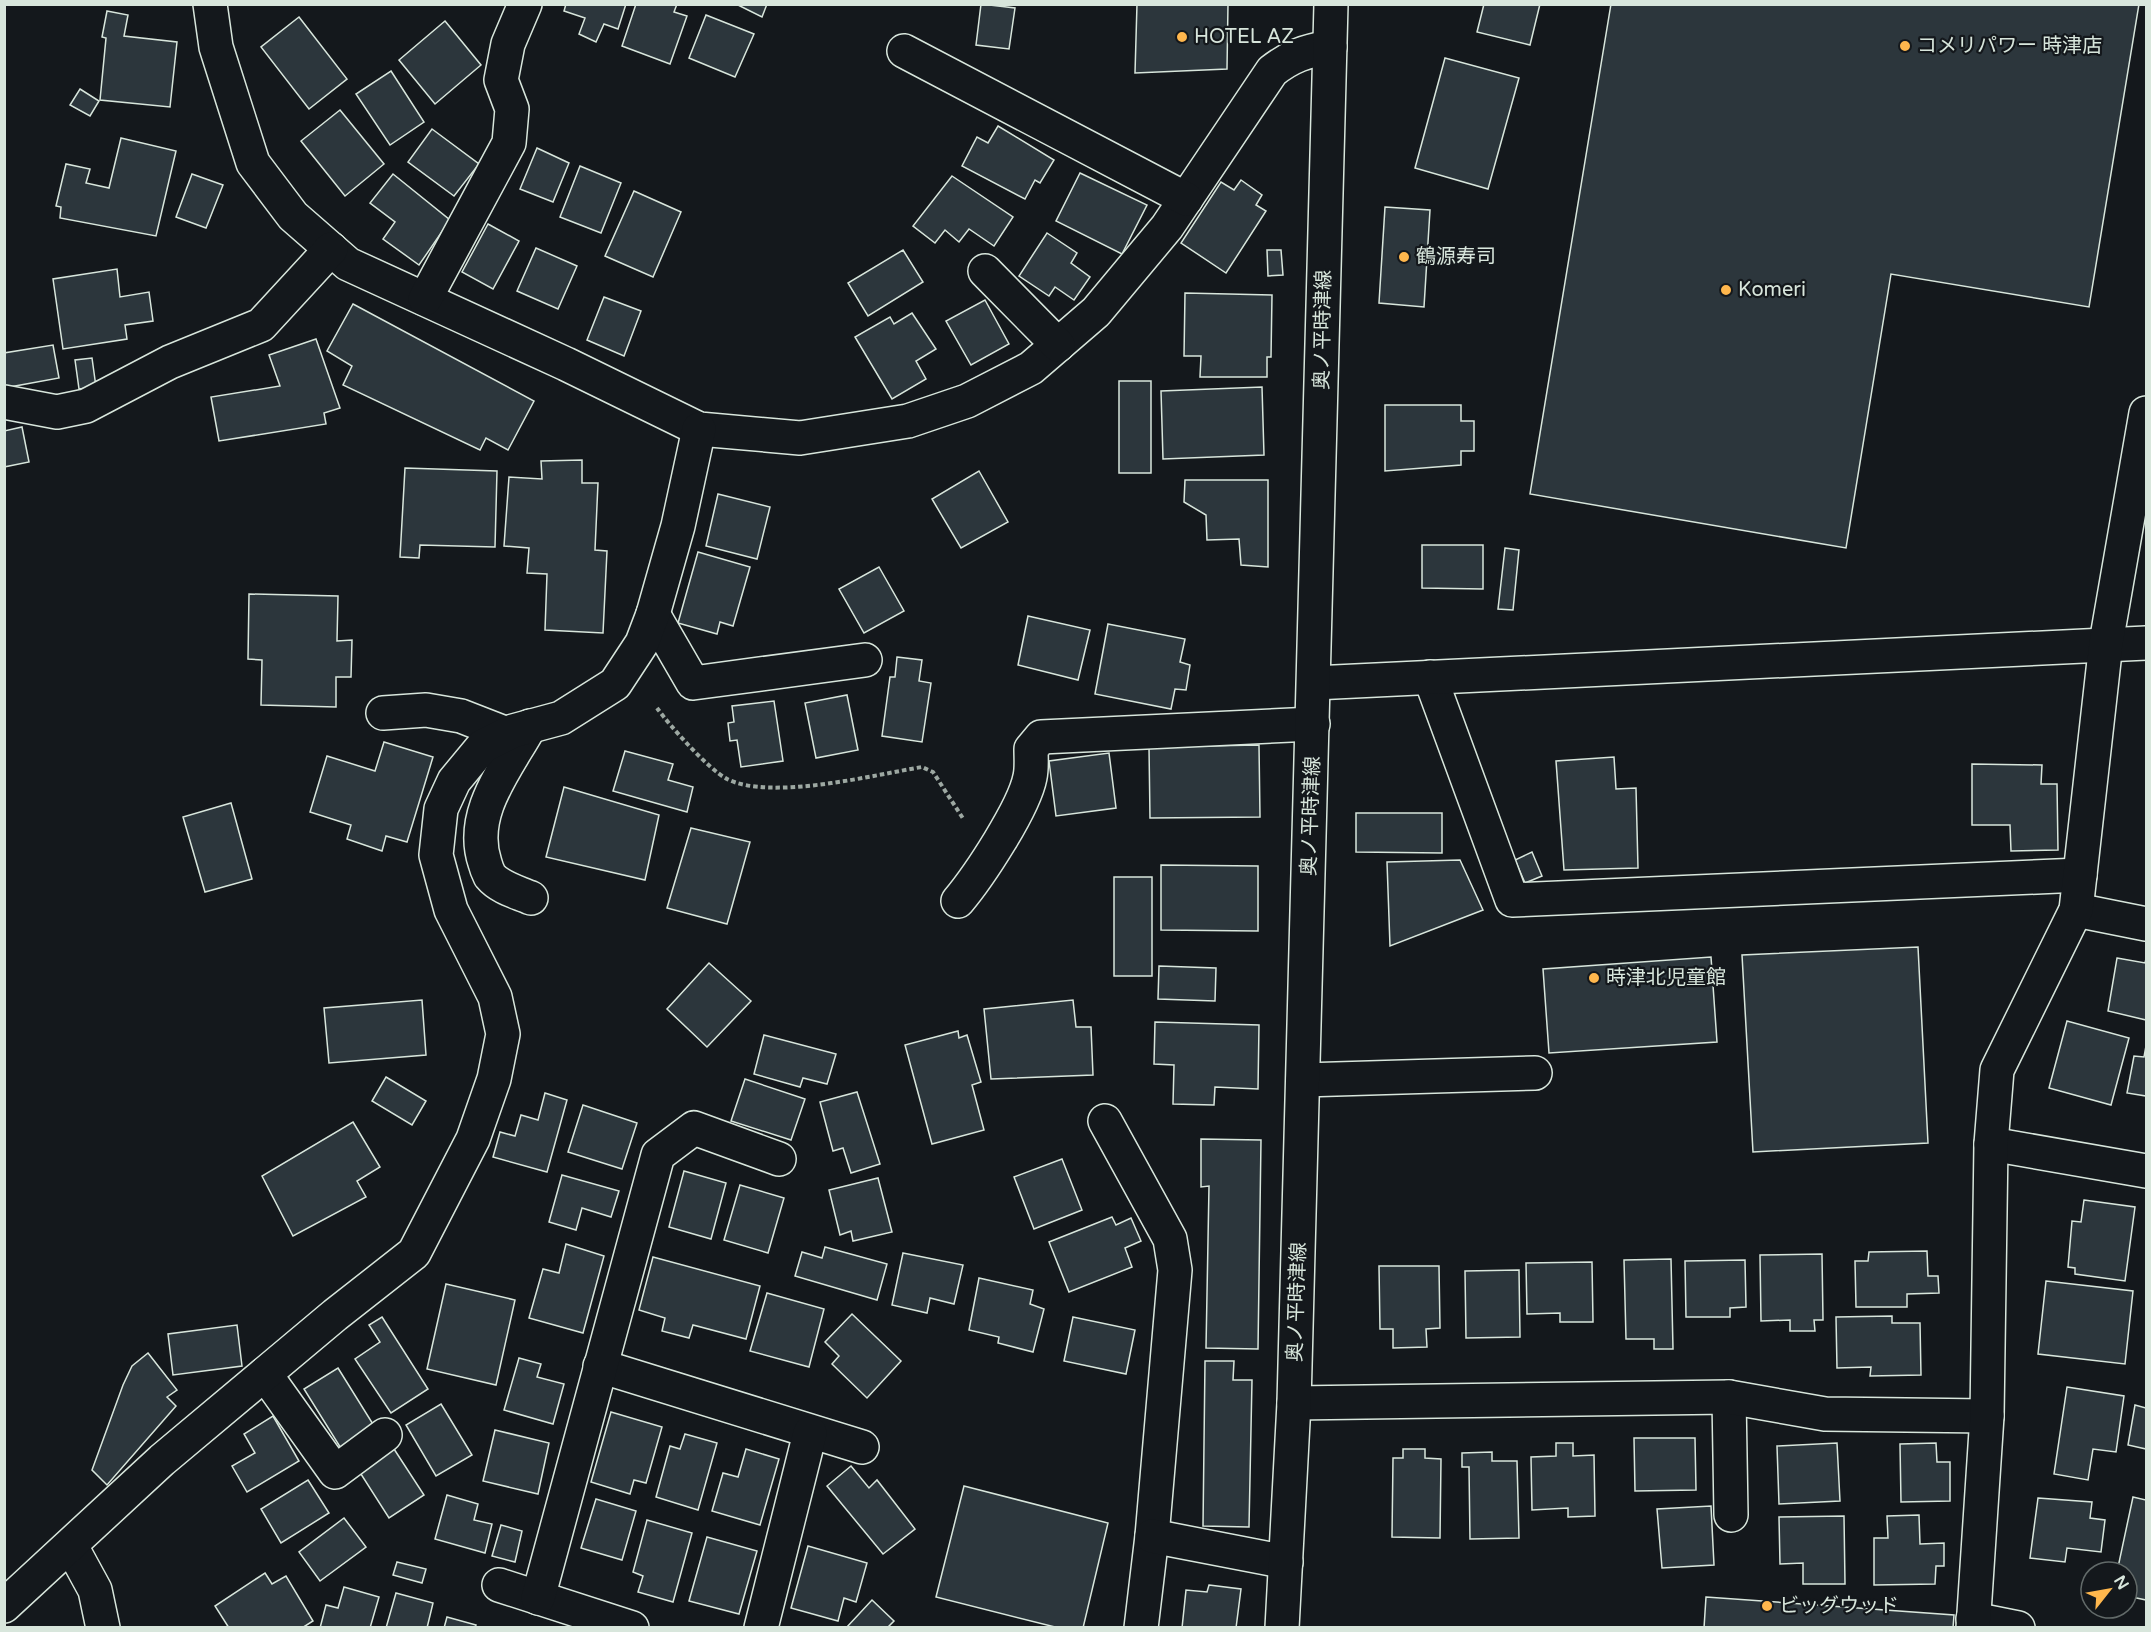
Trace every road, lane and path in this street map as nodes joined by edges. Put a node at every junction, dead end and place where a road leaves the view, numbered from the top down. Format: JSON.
{"nodes":[{"id":1,"x":210,"y":4,"type":"edge"},
{"id":2,"x":525,"y":4,"type":"edge"},
{"id":3,"x":1331,"y":4,"type":"edge"},
{"id":4,"x":1330,"y":47,"type":"junction"},
{"id":5,"x":904,"y":51,"type":"dead end"},
{"id":6,"x":1186,"y":199,"type":"junction"},
{"id":7,"x":331,"y":249,"type":"junction"},
{"id":8,"x":985,"y":271,"type":"dead end"},
{"id":9,"x":425,"y":299,"type":"junction"},
{"id":10,"x":1058,"y":345,"type":"junction"},
{"id":11,"x":4,"y":402,"type":"edge"},
{"id":12,"x":2146,"y":413,"type":"edge"},
{"id":13,"x":699,"y":429,"type":"junction"},
{"id":14,"x":653,"y":614,"type":"junction"},
{"id":15,"x":2106,"y":643,"type":"junction"},
{"id":16,"x":2146,"y":643,"type":"edge"},
{"id":17,"x":865,"y":660,"type":"dead end"},
{"id":18,"x":628,"y":665,"type":"junction"},
{"id":19,"x":1430,"y":677,"type":"junction"},
{"id":20,"x":1314,"y":683,"type":"junction"},
{"id":21,"x":383,"y":712,"type":"dead end"},
{"id":22,"x":1313,"y":724,"type":"junction"},
{"id":23,"x":518,"y":730,"type":"junction"},
{"id":24,"x":968,"y":827,"type":"dead end"},
{"id":25,"x":2080,"y":875,"type":"junction"},
{"id":26,"x":531,"y":898,"type":"dead end"},
{"id":27,"x":958,"y":900,"type":"dead end"},
{"id":28,"x":2076,"y":910,"type":"junction"},
{"id":29,"x":2146,"y":924,"type":"edge"},
{"id":30,"x":1535,"y":1073,"type":"dead end"},
{"id":31,"x":1303,"y":1080,"type":"junction"},
{"id":32,"x":1106,"y":1121,"type":"dead end"},
{"id":33,"x":1991,"y":1144,"type":"junction"},
{"id":34,"x":779,"y":1158,"type":"dead end"},
{"id":35,"x":2146,"y":1171,"type":"edge"},
{"id":36,"x":600,"y":1366,"type":"junction"},
{"id":37,"x":265,"y":1374,"type":"junction"},
{"id":38,"x":1729,"y":1398,"type":"junction"},
{"id":39,"x":1294,"y":1403,"type":"junction"},
{"id":40,"x":1987,"y":1416,"type":"junction"},
{"id":41,"x":810,"y":1432,"type":"junction"},
{"id":42,"x":385,"y":1435,"type":"dead end"},
{"id":43,"x":862,"y":1447,"type":"dead end"},
{"id":44,"x":1731,"y":1515,"type":"dead end"},
{"id":45,"x":1152,"y":1536,"type":"junction"},
{"id":46,"x":71,"y":1546,"type":"junction"},
{"id":47,"x":1286,"y":1562,"type":"junction"},
{"id":48,"x":499,"y":1585,"type":"dead end"},
{"id":49,"x":538,"y":1598,"type":"junction"},
{"id":50,"x":4,"y":1606,"type":"edge"},
{"id":51,"x":1973,"y":1623,"type":"edge"},
{"id":52,"x":103,"y":1628,"type":"edge"},
{"id":53,"x":632,"y":1628,"type":"edge"},
{"id":54,"x":761,"y":1628,"type":"edge"},
{"id":55,"x":1141,"y":1628,"type":"edge"},
{"id":56,"x":1282,"y":1628,"type":"edge"},
{"id":57,"x":2018,"y":1628,"type":"edge"}],
"edges":[{"from":1,"to":7,"type":"street"},
{"from":2,"to":9,"type":"street"},
{"from":3,"to":4,"type":"street","name":"奥ノ平時津線"},
{"from":4,"to":6,"type":"street"},
{"from":4,"to":20,"type":"street","name":"奥ノ平時津線"},
{"from":5,"to":6,"type":"street"},
{"from":6,"to":10,"type":"street"},
{"from":7,"to":9,"type":"street"},
{"from":7,"to":11,"type":"street"},
{"from":8,"to":10,"type":"street"},
{"from":9,"to":13,"type":"street"},
{"from":10,"to":13,"type":"street"},
{"from":12,"to":15,"type":"street"},
{"from":13,"to":14,"type":"street"},
{"from":14,"to":17,"type":"street"},
{"from":14,"to":18,"type":"street"},
{"from":15,"to":16,"type":"street"},
{"from":15,"to":19,"type":"street"},
{"from":15,"to":25,"type":"street"},
{"from":18,"to":23,"type":"street"},
{"from":18,"to":24,"type":"path"},
{"from":19,"to":20,"type":"street"},
{"from":19,"to":25,"type":"street"},
{"from":20,"to":22,"type":"street","name":"奥ノ平時津線"},
{"from":21,"to":23,"type":"street"},
{"from":22,"to":27,"type":"street"},
{"from":22,"to":31,"type":"street","name":"奥ノ平時津線"},
{"from":23,"to":26,"type":"street"},
{"from":23,"to":37,"type":"street"},
{"from":25,"to":28,"type":"street"},
{"from":28,"to":29,"type":"street"},
{"from":28,"to":33,"type":"street"},
{"from":30,"to":31,"type":"street"},
{"from":31,"to":39,"type":"street","name":"奥ノ平時津線"},
{"from":32,"to":45,"type":"street"},
{"from":33,"to":35,"type":"street"},
{"from":33,"to":40,"type":"street"},
{"from":34,"to":36,"type":"street"},
{"from":36,"to":41,"type":"street"},
{"from":36,"to":49,"type":"street"},
{"from":37,"to":42,"type":"street"},
{"from":37,"to":46,"type":"street"},
{"from":38,"to":39,"type":"street"},
{"from":38,"to":40,"type":"street"},
{"from":38,"to":44,"type":"street"},
{"from":39,"to":47,"type":"street","name":"奥ノ平時津線"},
{"from":40,"to":51,"type":"street"},
{"from":41,"to":43,"type":"street"},
{"from":41,"to":54,"type":"street"},
{"from":45,"to":47,"type":"street"},
{"from":45,"to":55,"type":"street"},
{"from":46,"to":50,"type":"street"},
{"from":46,"to":52,"type":"street"},
{"from":47,"to":56,"type":"street","name":"奥ノ平時津線"},
{"from":48,"to":49,"type":"street"},
{"from":49,"to":53,"type":"street"},
{"from":51,"to":57,"type":"street"}]}
